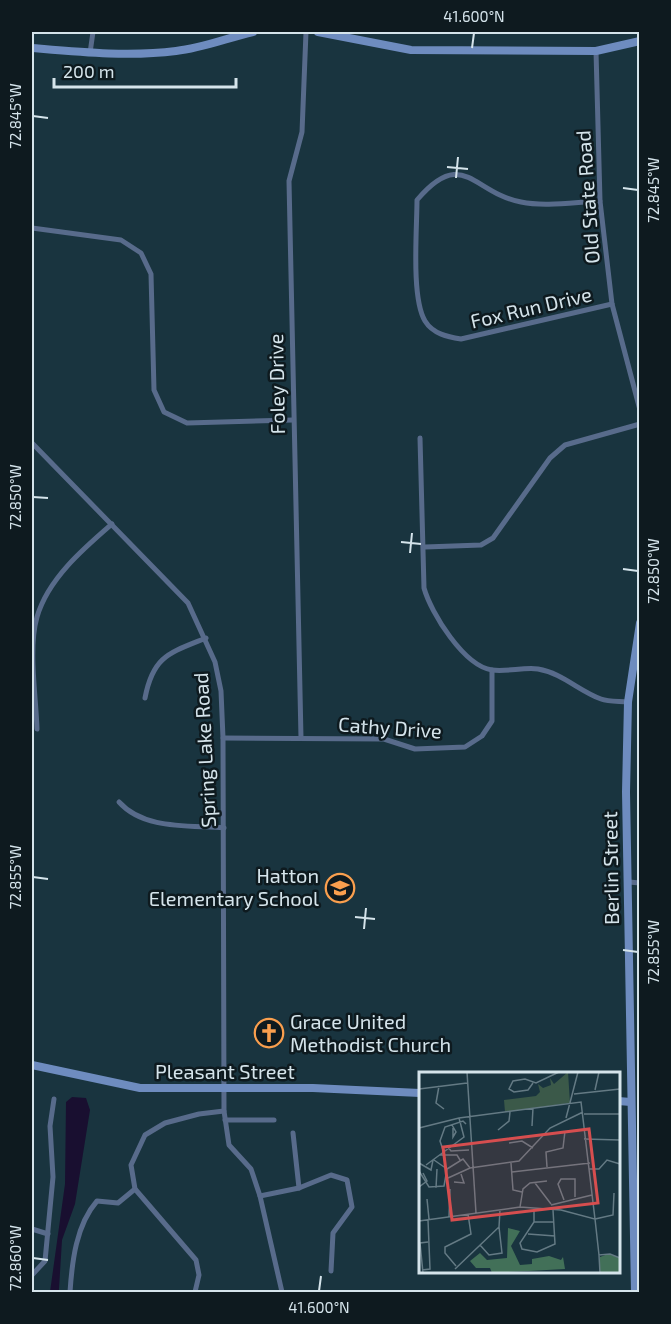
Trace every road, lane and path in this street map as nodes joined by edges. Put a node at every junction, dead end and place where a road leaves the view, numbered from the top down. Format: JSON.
{"nodes":[{"id":1,"x":93,"y":32,"type":"edge"},
{"id":2,"x":253,"y":32,"type":"edge"},
{"id":3,"x":306,"y":32,"type":"edge"},
{"id":4,"x":318,"y":32,"type":"edge"},
{"id":5,"x":358,"y":36,"type":"edge"},
{"id":6,"x":639,"y":41,"type":"edge"},
{"id":7,"x":32,"y":48,"type":"edge"},
{"id":8,"x":596,"y":51,"type":"junction"},
{"id":9,"x":90,"y":53,"type":"junction"},
{"id":10,"x":600,"y":201,"type":"junction"},
{"id":11,"x":32,"y":228,"type":"edge"},
{"id":12,"x":612,"y":304,"type":"junction"},
{"id":13,"x":639,"y":410,"type":"edge"},
{"id":14,"x":292,"y":420,"type":"junction"},
{"id":15,"x":639,"y":424,"type":"edge"},
{"id":16,"x":420,"y":438,"type":"dead end"},
{"id":17,"x":32,"y":443,"type":"edge"},
{"id":18,"x":112,"y":524,"type":"junction"},
{"id":19,"x":424,"y":547,"type":"junction"},
{"id":20,"x":639,"y":623,"type":"edge"},
{"id":21,"x":206,"y":638,"type":"junction"},
{"id":22,"x":492,"y":670,"type":"junction"},
{"id":23,"x":145,"y":698,"type":"dead end"},
{"id":24,"x":628,"y":702,"type":"junction"},
{"id":25,"x":37,"y":729,"type":"dead end"},
{"id":26,"x":223,"y":738,"type":"junction"},
{"id":27,"x":301,"y":738,"type":"junction"},
{"id":28,"x":119,"y":802,"type":"dead end"},
{"id":29,"x":224,"y":828,"type":"junction"},
{"id":30,"x":629,"y":882,"type":"junction"},
{"id":31,"x":639,"y":882,"type":"edge"},
{"id":32,"x":32,"y":1065,"type":"edge"},
{"id":33,"x":223,"y":1089,"type":"junction"},
{"id":34,"x":419,"y":1093,"type":"edge"},
{"id":35,"x":54,"y":1099,"type":"dead end"},
{"id":36,"x":620,"y":1101,"type":"edge"},
{"id":37,"x":630,"y":1102,"type":"junction"},
{"id":38,"x":224,"y":1111,"type":"junction"},
{"id":39,"x":225,"y":1120,"type":"junction"},
{"id":40,"x":274,"y":1120,"type":"dead end"},
{"id":41,"x":293,"y":1133,"type":"dead end"},
{"id":42,"x":636,"y":1179,"type":"edge"},
{"id":43,"x":299,"y":1188,"type":"junction"},
{"id":44,"x":135,"y":1189,"type":"junction"},
{"id":45,"x":260,"y":1196,"type":"junction"},
{"id":46,"x":32,"y":1230,"type":"edge"},
{"id":47,"x":48,"y":1234,"type":"junction"},
{"id":48,"x":331,"y":1271,"type":"dead end"},
{"id":49,"x":32,"y":1275,"type":"edge"},
{"id":50,"x":70,"y":1293,"type":"edge"},
{"id":51,"x":195,"y":1293,"type":"edge"},
{"id":52,"x":282,"y":1293,"type":"edge"},
{"id":53,"x":634,"y":1293,"type":"edge"}],
"edges":[{"from":1,"to":9,"type":"street"},
{"from":2,"to":9,"type":"street"},
{"from":3,"to":14,"type":"street","name":"Foley Drive"},
{"from":4,"to":5,"type":"street"},
{"from":5,"to":8,"type":"street"},
{"from":6,"to":8,"type":"street"},
{"from":7,"to":9,"type":"street"},
{"from":8,"to":10,"type":"street","name":"Old State Road"},
{"from":10,"to":12,"type":"street","name":"Old State Road"},
{"from":10,"to":12,"type":"street","name":"Fox Run Drive"},
{"from":11,"to":14,"type":"street"},
{"from":12,"to":13,"type":"street","name":"Old State Road"},
{"from":14,"to":27,"type":"street","name":"Foley Drive"},
{"from":15,"to":19,"type":"street"},
{"from":16,"to":19,"type":"street"},
{"from":17,"to":18,"type":"street","name":"Spring Lake Road"},
{"from":18,"to":21,"type":"street","name":"Spring Lake Road"},
{"from":18,"to":25,"type":"street"},
{"from":19,"to":22,"type":"street"},
{"from":20,"to":24,"type":"street","name":"Berlin Street"},
{"from":21,"to":23,"type":"street"},
{"from":21,"to":26,"type":"street","name":"Spring Lake Road"},
{"from":22,"to":24,"type":"street"},
{"from":22,"to":27,"type":"street","name":"Cathy Drive"},
{"from":24,"to":30,"type":"street","name":"Berlin Street"},
{"from":26,"to":27,"type":"street","name":"Cathy Drive"},
{"from":26,"to":29,"type":"street","name":"Spring Lake Road"},
{"from":28,"to":29,"type":"street"},
{"from":29,"to":33,"type":"street","name":"Spring Lake Road"},
{"from":30,"to":31,"type":"street"},
{"from":30,"to":37,"type":"street","name":"Berlin Street"},
{"from":32,"to":33,"type":"street","name":"Pleasant Street"},
{"from":33,"to":34,"type":"street","name":"Pleasant Street"},
{"from":33,"to":38,"type":"street","name":"Spring Lake Road"},
{"from":35,"to":47,"type":"street"},
{"from":36,"to":37,"type":"street"},
{"from":37,"to":42,"type":"street","name":"Berlin Street"},
{"from":38,"to":39,"type":"street","name":"Spring Lake Road"},
{"from":38,"to":44,"type":"street"},
{"from":39,"to":40,"type":"street"},
{"from":39,"to":45,"type":"street","name":"Spring Lake Road"},
{"from":41,"to":43,"type":"street"},
{"from":42,"to":53,"type":"street","name":"Berlin Street"},
{"from":43,"to":45,"type":"street"},
{"from":43,"to":48,"type":"street"},
{"from":44,"to":50,"type":"street"},
{"from":44,"to":51,"type":"street"},
{"from":45,"to":52,"type":"street","name":"Spring Lake Road"},
{"from":46,"to":47,"type":"street"},
{"from":47,"to":49,"type":"street"}]}
